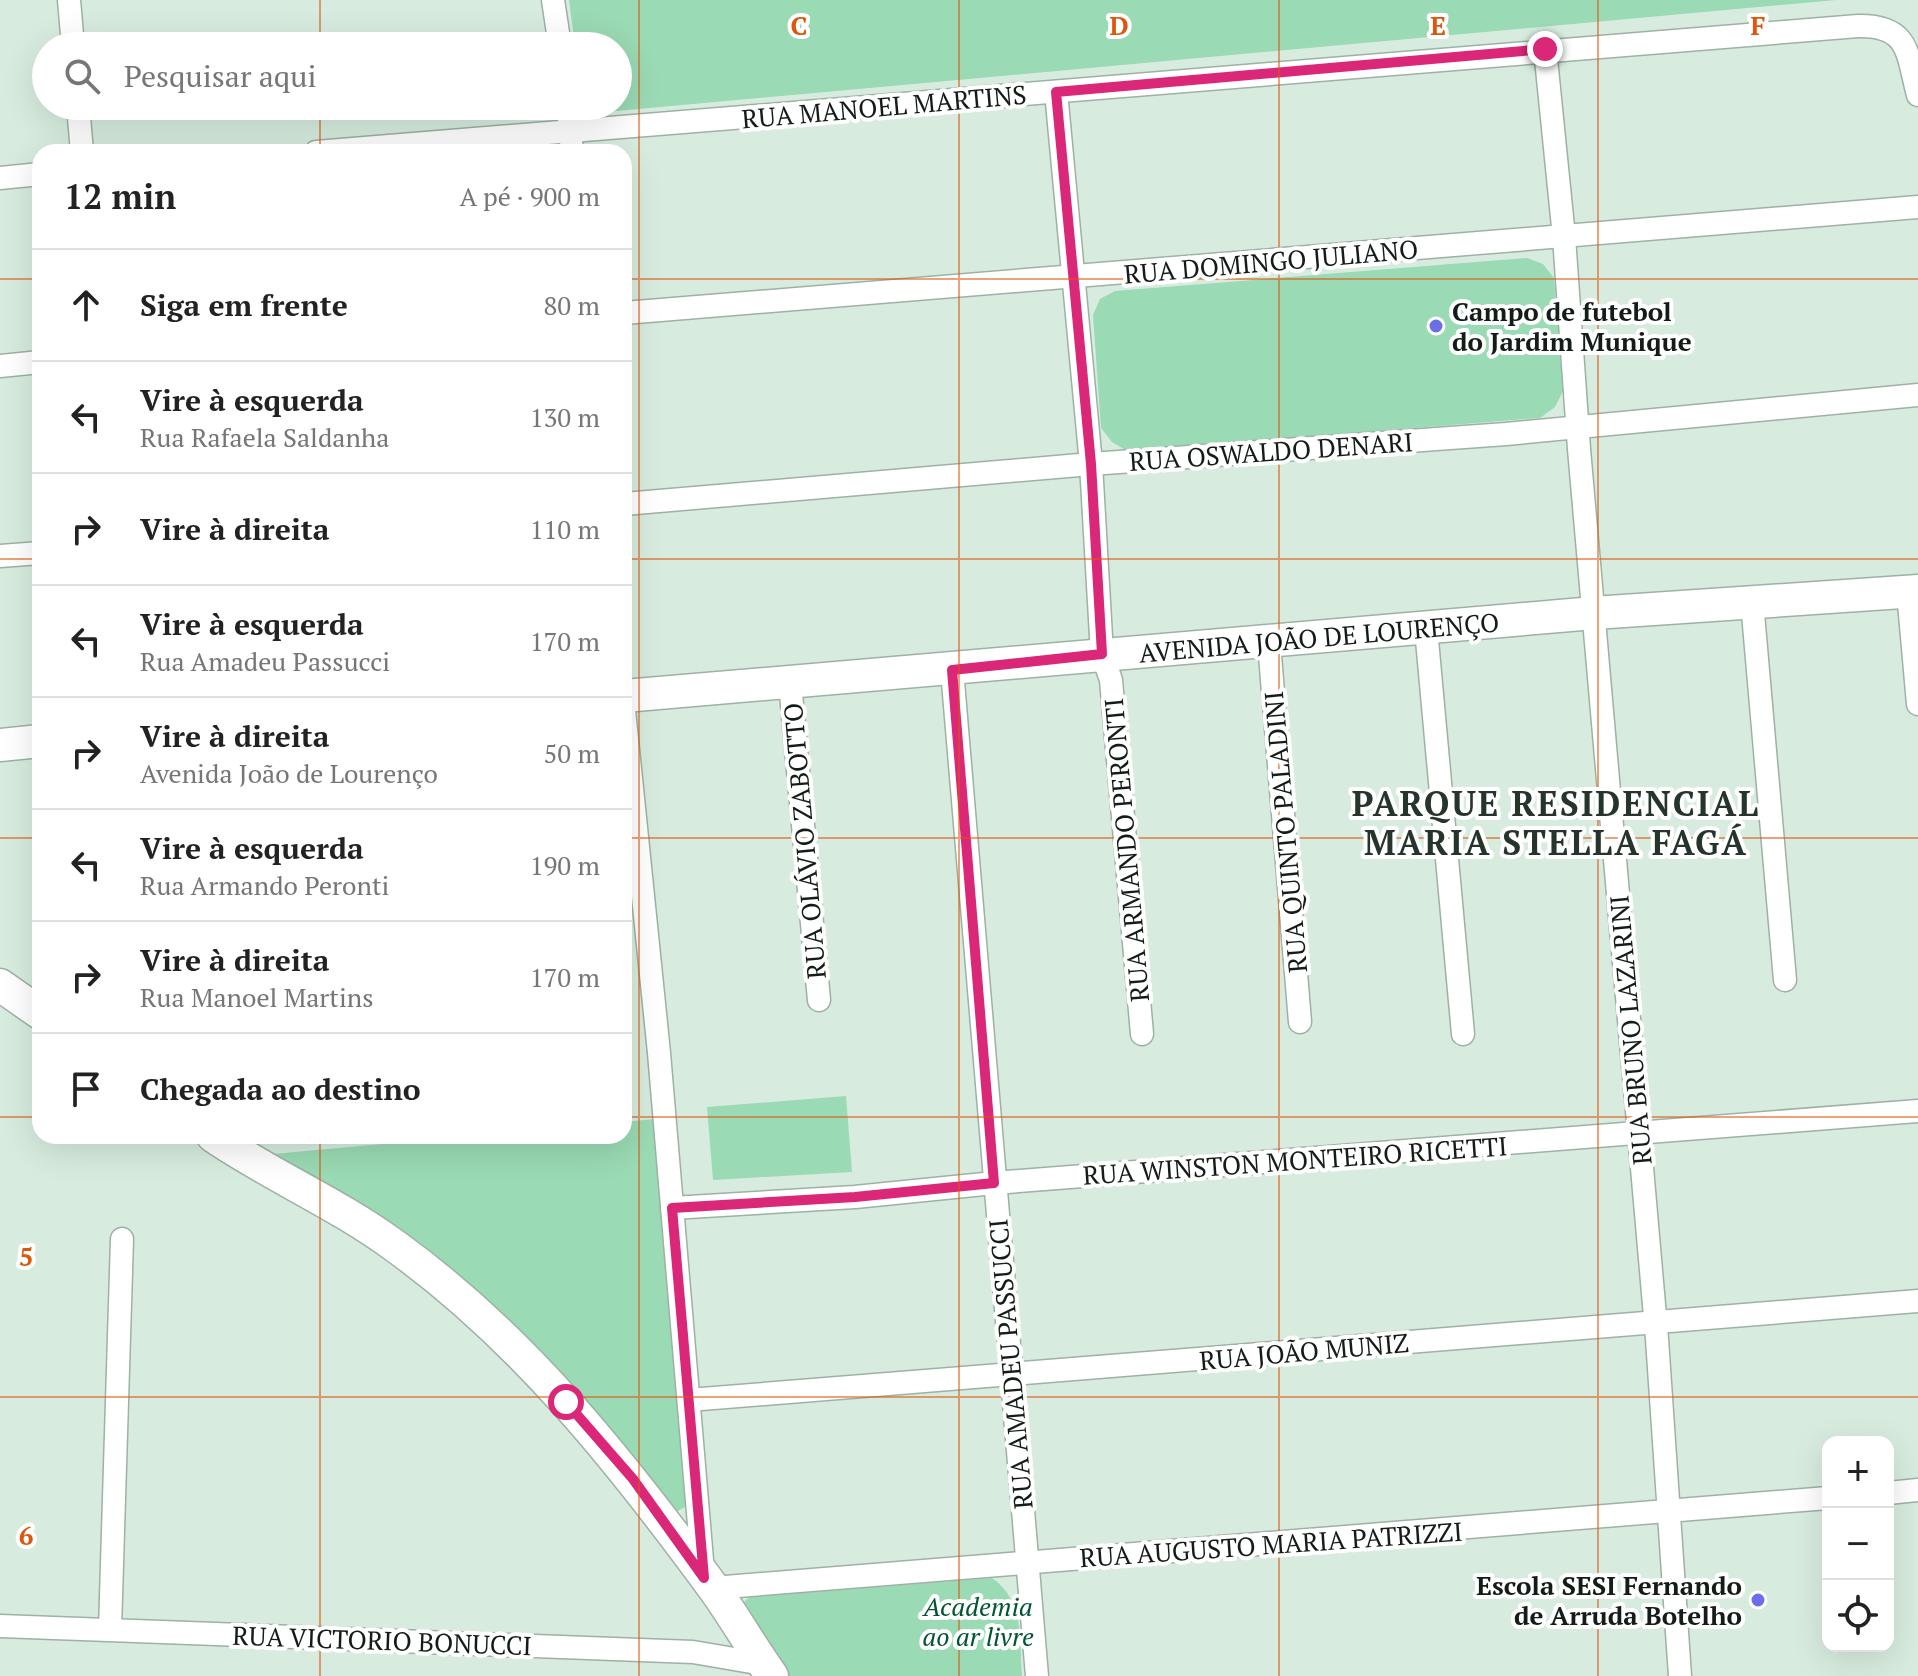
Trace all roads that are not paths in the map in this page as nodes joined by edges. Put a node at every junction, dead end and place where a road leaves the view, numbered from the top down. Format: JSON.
{"nodes":[{"id":1,"x":69,"y":0,"type":"edge"},
{"id":2,"x":553,"y":0,"type":"edge"},
{"id":3,"x":72,"y":32,"type":"edge"},
{"id":4,"x":558,"y":32,"type":"edge"},
{"id":5,"x":1545,"y":49,"type":"junction"},
{"id":6,"x":1056,"y":92,"type":"junction"},
{"id":7,"x":1918,"y":95,"type":"edge"},
{"id":8,"x":79,"y":120,"type":"edge"},
{"id":9,"x":570,"y":120,"type":"edge"},
{"id":10,"x":572,"y":142,"type":"edge"},
{"id":11,"x":81,"y":144,"type":"edge"},
{"id":12,"x":521,"y":144,"type":"edge"},
{"id":13,"x":32,"y":175,"type":"edge"},
{"id":14,"x":0,"y":178,"type":"edge"},
{"id":15,"x":1918,"y":207,"type":"edge"},
{"id":16,"x":1564,"y":237,"type":"junction"},
{"id":17,"x":1073,"y":276,"type":"junction"},
{"id":18,"x":632,"y":312,"type":"edge"},
{"id":19,"x":32,"y":363,"type":"edge"},
{"id":20,"x":0,"y":366,"type":"edge"},
{"id":21,"x":1918,"y":395,"type":"edge"},
{"id":22,"x":1577,"y":427,"type":"junction"},
{"id":23,"x":1091,"y":464,"type":"junction"},
{"id":24,"x":632,"y":503,"type":"edge"},
{"id":25,"x":32,"y":554,"type":"edge"},
{"id":26,"x":0,"y":556,"type":"edge"},
{"id":27,"x":1913,"y":592,"type":"edge"},
{"id":28,"x":1752,"y":602,"type":"junction"},
{"id":29,"x":1594,"y":613,"type":"junction"},
{"id":30,"x":1426,"y":629,"type":"junction"},
{"id":31,"x":1269,"y":643,"type":"junction"},
{"id":32,"x":1102,"y":654,"type":"junction"},
{"id":33,"x":952,"y":670,"type":"junction"},
{"id":34,"x":790,"y":683,"type":"junction"},
{"id":35,"x":632,"y":695,"type":"edge"},
{"id":36,"x":1918,"y":704,"type":"edge"},
{"id":37,"x":32,"y":742,"type":"edge"},
{"id":38,"x":0,"y":745,"type":"edge"},
{"id":39,"x":632,"y":787,"type":"edge"},
{"id":40,"x":1785,"y":980,"type":"dead end"},
{"id":41,"x":0,"y":985,"type":"edge"},
{"id":42,"x":819,"y":1000,"type":"dead end"},
{"id":43,"x":32,"y":1007,"type":"edge"},
{"id":44,"x":1300,"y":1022,"type":"dead end"},
{"id":45,"x":1142,"y":1034,"type":"dead end"},
{"id":46,"x":1463,"y":1034,"type":"dead end"},
{"id":47,"x":1918,"y":1111,"type":"edge"},
{"id":48,"x":1639,"y":1134,"type":"junction"},
{"id":49,"x":225,"y":1144,"type":"edge"},
{"id":50,"x":994,"y":1183,"type":"junction"},
{"id":51,"x":672,"y":1208,"type":"junction"},
{"id":52,"x":122,"y":1239,"type":"dead end"},
{"id":53,"x":1918,"y":1301,"type":"edge"},
{"id":54,"x":1655,"y":1322,"type":"junction"},
{"id":55,"x":1012,"y":1375,"type":"junction"},
{"id":56,"x":689,"y":1400,"type":"junction"},
{"id":57,"x":1918,"y":1490,"type":"edge"},
{"id":58,"x":1894,"y":1492,"type":"edge"},
{"id":59,"x":1822,"y":1499,"type":"edge"},
{"id":60,"x":1670,"y":1513,"type":"junction"},
{"id":61,"x":1027,"y":1563,"type":"junction"},
{"id":62,"x":708,"y":1583,"type":"junction"},
{"id":63,"x":0,"y":1626,"type":"edge"},
{"id":64,"x":110,"y":1629,"type":"junction"},
{"id":65,"x":768,"y":1670,"type":"edge"},
{"id":66,"x":1037,"y":1676,"type":"edge"},
{"id":67,"x":1680,"y":1676,"type":"edge"}],
"edges":[{"from":1,"to":3,"type":"street"},
{"from":2,"to":4,"type":"street"},
{"from":5,"to":6,"type":"street","name":"RUA MANOEL MARTINS"},
{"from":5,"to":7,"type":"street","name":"RUA MANOEL MARTINS"},
{"from":5,"to":16,"type":"street","name":"RUA BRUNO LAZARINI"},
{"from":6,"to":10,"type":"street","name":"RUA MANOEL MARTINS"},
{"from":6,"to":17,"type":"street","name":"RUA ARMANDO PERONTI"},
{"from":8,"to":11,"type":"street"},
{"from":9,"to":10,"type":"street"},
{"from":10,"to":12,"type":"street","name":"RUA MANOEL MARTINS"},
{"from":13,"to":14,"type":"street"},
{"from":15,"to":16,"type":"street","name":"RUA DOMINGO JULIANO"},
{"from":16,"to":17,"type":"street","name":"RUA DOMINGO JULIANO"},
{"from":16,"to":22,"type":"street","name":"RUA BRUNO LAZARINI"},
{"from":17,"to":18,"type":"street","name":"RUA DOMINGO JULIANO"},
{"from":17,"to":23,"type":"street","name":"RUA ARMANDO PERONTI"},
{"from":19,"to":20,"type":"street"},
{"from":21,"to":22,"type":"street","name":"RUA OSWALDO DENARI"},
{"from":22,"to":23,"type":"street","name":"RUA OSWALDO DENARI"},
{"from":22,"to":29,"type":"street","name":"RUA BRUNO LAZARINI"},
{"from":23,"to":24,"type":"street","name":"RUA OSWALDO DENARI"},
{"from":23,"to":32,"type":"street","name":"RUA ARMANDO PERONTI"},
{"from":25,"to":26,"type":"street"},
{"from":27,"to":28,"type":"street","name":"AVENIDA JOÃO DE LOURENÇO"},
{"from":27,"to":36,"type":"street"},
{"from":28,"to":29,"type":"street","name":"AVENIDA JOÃO DE LOURENÇO"},
{"from":28,"to":40,"type":"street"},
{"from":29,"to":30,"type":"street","name":"AVENIDA JOÃO DE LOURENÇO"},
{"from":29,"to":48,"type":"street","name":"RUA BRUNO LAZARINI"},
{"from":30,"to":31,"type":"street","name":"AVENIDA JOÃO DE LOURENÇO"},
{"from":30,"to":46,"type":"street"},
{"from":31,"to":32,"type":"street","name":"AVENIDA JOÃO DE LOURENÇO"},
{"from":31,"to":44,"type":"street","name":"RUA QUINTO PALADINI"},
{"from":32,"to":33,"type":"street","name":"AVENIDA JOÃO DE LOURENÇO"},
{"from":32,"to":45,"type":"street","name":"RUA ARMANDO PERONTI"},
{"from":33,"to":34,"type":"street","name":"AVENIDA JOÃO DE LOURENÇO"},
{"from":33,"to":50,"type":"street","name":"RUA AMADEU PASSUCCI"},
{"from":34,"to":35,"type":"street","name":"AVENIDA JOÃO DE LOURENÇO"},
{"from":34,"to":42,"type":"street","name":"RUA OLÁVIO ZABOTTO"},
{"from":37,"to":38,"type":"street"},
{"from":39,"to":51,"type":"street"},
{"from":41,"to":43,"type":"street"},
{"from":47,"to":48,"type":"street","name":"RUA WINSTON MONTEIRO RICETTI"},
{"from":48,"to":50,"type":"street","name":"RUA WINSTON MONTEIRO RICETTI"},
{"from":48,"to":54,"type":"street","name":"RUA BRUNO LAZARINI"},
{"from":49,"to":62,"type":"street"},
{"from":50,"to":51,"type":"street","name":"RUA WINSTON MONTEIRO RICETTI"},
{"from":50,"to":55,"type":"street","name":"RUA AMADEU PASSUCCI"},
{"from":51,"to":56,"type":"street"},
{"from":52,"to":64,"type":"street"},
{"from":53,"to":54,"type":"street","name":"RUA JOÃO MUNIZ"},
{"from":54,"to":55,"type":"street","name":"RUA JOÃO MUNIZ"},
{"from":54,"to":60,"type":"street","name":"RUA BRUNO LAZARINI"},
{"from":55,"to":56,"type":"street","name":"RUA JOÃO MUNIZ"},
{"from":55,"to":61,"type":"street","name":"RUA AMADEU PASSUCCI"},
{"from":56,"to":62,"type":"street"},
{"from":57,"to":58,"type":"street"},
{"from":59,"to":60,"type":"street","name":"RUA AUGUSTO MARIA PATRIZZI"},
{"from":60,"to":61,"type":"street","name":"RUA AUGUSTO MARIA PATRIZZI"},
{"from":60,"to":67,"type":"street","name":"RUA BRUNO LAZARINI"},
{"from":61,"to":62,"type":"street","name":"RUA AUGUSTO MARIA PATRIZZI"},
{"from":61,"to":66,"type":"street","name":"RUA AMADEU PASSUCCI"},
{"from":62,"to":65,"type":"street"},
{"from":63,"to":64,"type":"street","name":"RUA VICTORIO BONUCCI"},
{"from":64,"to":65,"type":"street","name":"RUA VICTORIO BONUCCI"}]}
